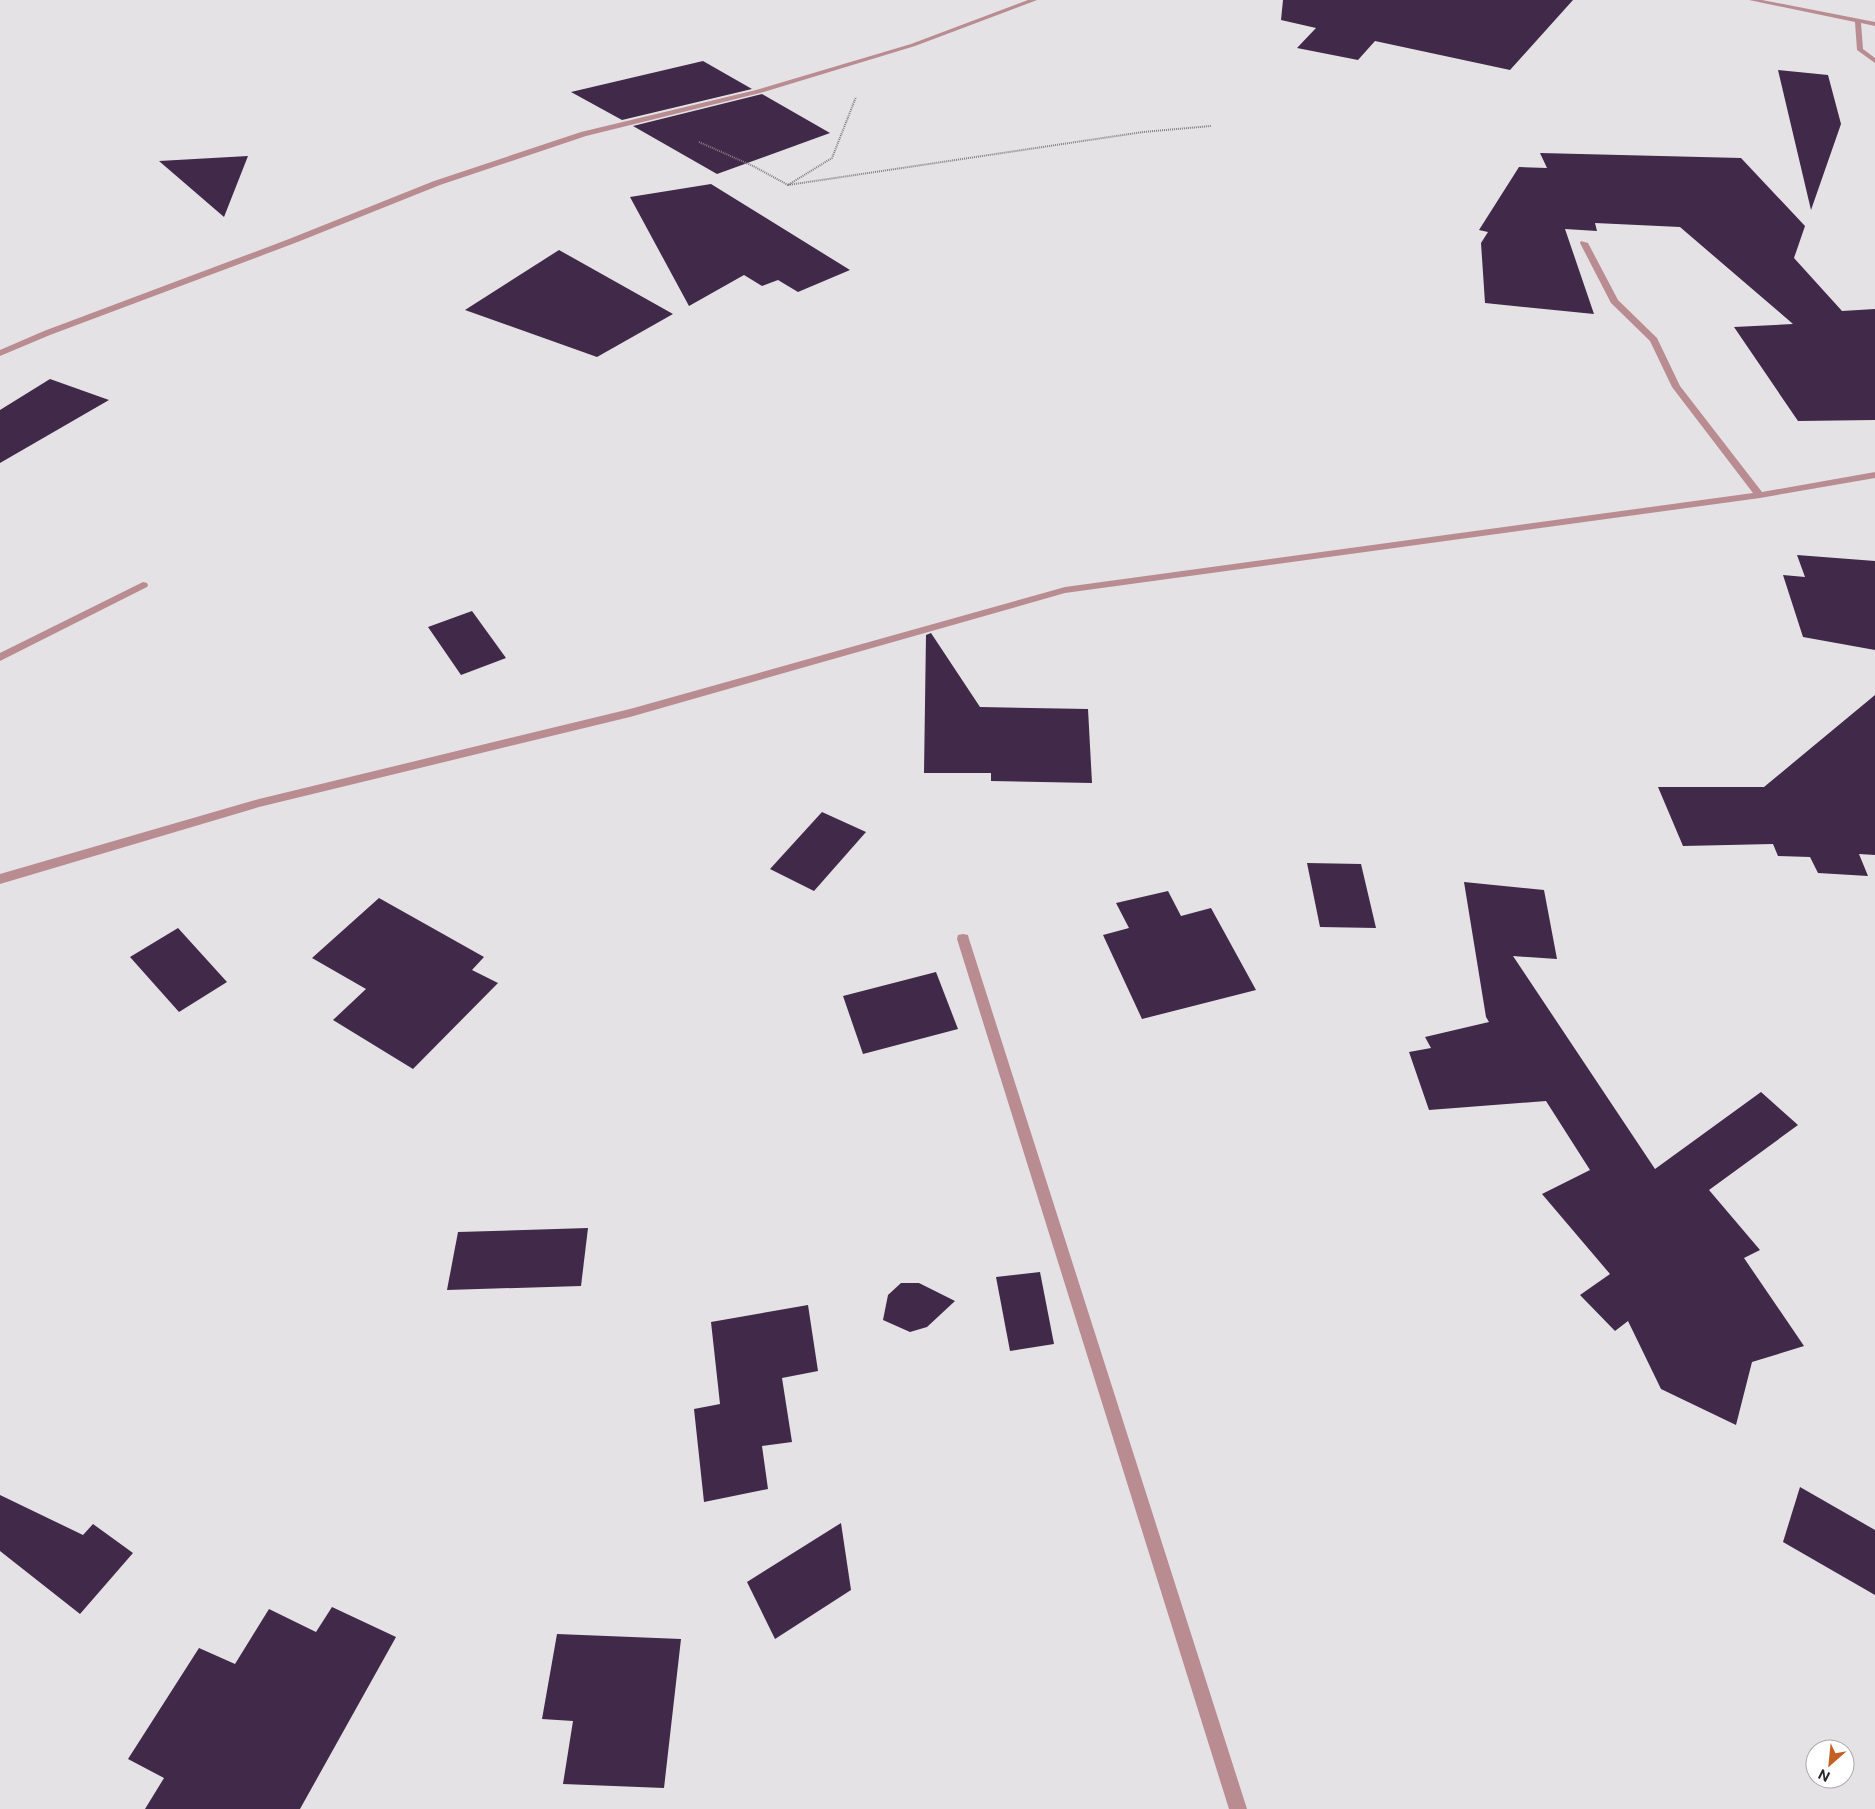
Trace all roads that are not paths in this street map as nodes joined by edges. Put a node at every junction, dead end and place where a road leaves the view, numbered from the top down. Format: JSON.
{"nodes":[{"id":1,"x":1034,"y":0,"type":"edge"},
{"id":2,"x":1752,"y":0,"type":"edge"},
{"id":3,"x":1858,"y":21,"type":"junction"},
{"id":4,"x":1875,"y":24,"type":"edge"},
{"id":5,"x":1875,"y":60,"type":"edge"},
{"id":6,"x":1584,"y":244,"type":"dead end"},
{"id":7,"x":0,"y":354,"type":"edge"},
{"id":8,"x":1875,"y":475,"type":"edge"},
{"id":9,"x":1760,"y":495,"type":"junction"},
{"id":10,"x":143,"y":585,"type":"dead end"},
{"id":11,"x":0,"y":657,"type":"edge"},
{"id":12,"x":0,"y":879,"type":"edge"},
{"id":13,"x":963,"y":940,"type":"dead end"},
{"id":14,"x":1238,"y":1809,"type":"edge"}],
"edges":[{"from":1,"to":7,"type":"street"},
{"from":2,"to":3,"type":"street"},
{"from":3,"to":4,"type":"street"},
{"from":3,"to":5,"type":"street"},
{"from":6,"to":9,"type":"street"},
{"from":8,"to":9,"type":"street"},
{"from":9,"to":12,"type":"street"},
{"from":10,"to":11,"type":"street"},
{"from":13,"to":14,"type":"street"}]}
